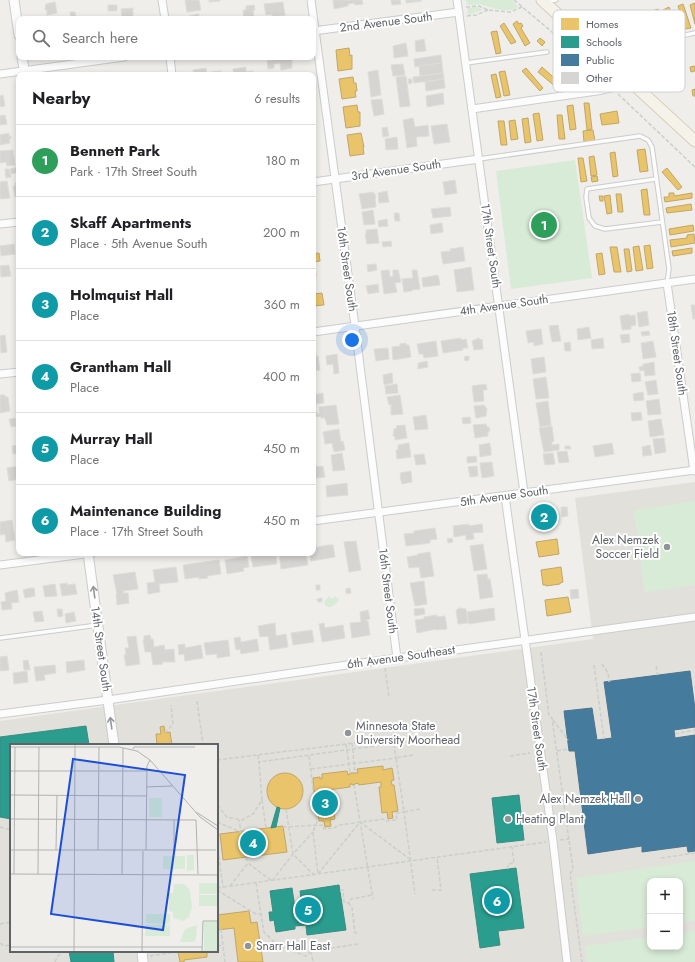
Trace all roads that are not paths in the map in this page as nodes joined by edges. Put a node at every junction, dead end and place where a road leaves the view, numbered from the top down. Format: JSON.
{"nodes":[{"id":1,"x":14,"y":0,"type":"edge"},
{"id":2,"x":162,"y":0,"type":"edge"},
{"id":3,"x":311,"y":0,"type":"edge"},
{"id":4,"x":457,"y":0,"type":"edge"},
{"id":5,"x":556,"y":0,"type":"edge"},
{"id":6,"x":543,"y":1,"type":"edge"},
{"id":7,"x":553,"y":10,"type":"edge"},
{"id":8,"x":459,"y":12,"type":"junction"},
{"id":9,"x":16,"y":16,"type":"edge"},
{"id":10,"x":165,"y":16,"type":"edge"},
{"id":11,"x":313,"y":16,"type":"edge"},
{"id":12,"x":316,"y":31,"type":"edge"},
{"id":13,"x":695,"y":33,"type":"edge"},
{"id":14,"x":685,"y":35,"type":"edge"},
{"id":15,"x":316,"y":45,"type":"edge"},
{"id":16,"x":547,"y":52,"type":"dead end"},
{"id":17,"x":22,"y":60,"type":"edge"},
{"id":18,"x":105,"y":60,"type":"edge"},
{"id":19,"x":170,"y":60,"type":"edge"},
{"id":20,"x":466,"y":63,"type":"junction"},
{"id":21,"x":24,"y":72,"type":"edge"},
{"id":22,"x":30,"y":72,"type":"edge"},
{"id":23,"x":172,"y":72,"type":"edge"},
{"id":24,"x":16,"y":73,"type":"edge"},
{"id":25,"x":0,"y":74,"type":"edge"},
{"id":26,"x":590,"y":92,"type":"edge"},
{"id":27,"x":641,"y":92,"type":"edge"},
{"id":28,"x":472,"y":109,"type":"junction"},
{"id":29,"x":695,"y":141,"type":"edge"},
{"id":30,"x":479,"y":159,"type":"junction"},
{"id":31,"x":335,"y":179,"type":"junction"},
{"id":32,"x":656,"y":179,"type":"junction"},
{"id":33,"x":316,"y":182,"type":"edge"},
{"id":34,"x":16,"y":222,"type":"edge"},
{"id":35,"x":662,"y":222,"type":"junction"},
{"id":36,"x":0,"y":224,"type":"edge"},
{"id":37,"x":695,"y":279,"type":"edge"},
{"id":38,"x":667,"y":283,"type":"junction"},
{"id":39,"x":499,"y":306,"type":"junction"},
{"id":40,"x":355,"y":326,"type":"junction"},
{"id":41,"x":316,"y":332,"type":"edge"},
{"id":42,"x":16,"y":372,"type":"edge"},
{"id":43,"x":0,"y":374,"type":"edge"},
{"id":44,"x":695,"y":470,"type":"edge"},
{"id":45,"x":524,"y":493,"type":"junction"},
{"id":46,"x":505,"y":496,"type":"junction"},
{"id":47,"x":378,"y":513,"type":"junction"},
{"id":48,"x":316,"y":521,"type":"edge"},
{"id":49,"x":66,"y":556,"type":"edge"},
{"id":50,"x":88,"y":556,"type":"edge"},
{"id":51,"x":0,"y":565,"type":"edge"},
{"id":52,"x":695,"y":617,"type":"edge"},
{"id":53,"x":98,"y":625,"type":"junction"},
{"id":54,"x":0,"y":638,"type":"edge"},
{"id":55,"x":525,"y":640,"type":"junction"},
{"id":56,"x":397,"y":658,"type":"junction"},
{"id":57,"x":108,"y":700,"type":"junction"},
{"id":58,"x":0,"y":714,"type":"edge"},
{"id":59,"x":114,"y":744,"type":"edge"},
{"id":60,"x":568,"y":962,"type":"edge"}],
"edges":[{"from":1,"to":9,"type":"street"},
{"from":2,"to":10,"type":"street"},
{"from":3,"to":11,"type":"street","name":"16th Street South"},
{"from":4,"to":8,"type":"street","name":"17th Street South"},
{"from":5,"to":6,"type":"lane"},
{"from":6,"to":7,"type":"main road"},
{"from":8,"to":12,"type":"street","name":"2nd Avenue South"},
{"from":8,"to":20,"type":"street","name":"17th Street South"},
{"from":13,"to":14,"type":"lane"},
{"from":15,"to":31,"type":"street","name":"16th Street South"},
{"from":16,"to":20,"type":"lane"},
{"from":17,"to":21,"type":"street"},
{"from":18,"to":22,"type":"street"},
{"from":19,"to":23,"type":"street"},
{"from":20,"to":28,"type":"street","name":"17th Street South"},
{"from":24,"to":25,"type":"street"},
{"from":26,"to":28,"type":"street"},
{"from":27,"to":29,"type":"main road"},
{"from":28,"to":30,"type":"street","name":"17th Street South"},
{"from":30,"to":31,"type":"street","name":"3rd Avenue South"},
{"from":30,"to":32,"type":"lane"},
{"from":30,"to":39,"type":"street","name":"17th Street South"},
{"from":31,"to":33,"type":"street","name":"3rd Avenue South"},
{"from":31,"to":40,"type":"street","name":"16th Street South"},
{"from":32,"to":35,"type":"lane"},
{"from":32,"to":35,"type":"lane"},
{"from":34,"to":36,"type":"street"},
{"from":35,"to":38,"type":"lane"},
{"from":37,"to":38,"type":"street","name":"4th Avenue South"},
{"from":38,"to":39,"type":"street","name":"4th Avenue South"},
{"from":38,"to":44,"type":"street","name":"18th Street South"},
{"from":39,"to":40,"type":"street","name":"4th Avenue South"},
{"from":39,"to":45,"type":"street","name":"17th Street South"},
{"from":40,"to":41,"type":"street","name":"4th Avenue South"},
{"from":40,"to":47,"type":"street","name":"16th Street South"},
{"from":42,"to":43,"type":"street"},
{"from":44,"to":45,"type":"street","name":"5th Avenue South"},
{"from":45,"to":46,"type":"street","name":"5th Avenue South"},
{"from":46,"to":47,"type":"street","name":"5th Avenue South"},
{"from":46,"to":55,"type":"street","name":"17th Street South"},
{"from":47,"to":48,"type":"street","name":"5th Avenue South"},
{"from":47,"to":56,"type":"street","name":"16th Street South"},
{"from":49,"to":51,"type":"street"},
{"from":53,"to":50,"type":"street","name":"14th Street South","one_way":true},
{"from":52,"to":55,"type":"street","name":"6th Avenue Southeast"},
{"from":53,"to":54,"type":"lane"},
{"from":53,"to":57,"type":"street","name":"14th Street South"},
{"from":55,"to":56,"type":"street","name":"6th Avenue Southeast"},
{"from":55,"to":60,"type":"street","name":"17th Street South"},
{"from":56,"to":57,"type":"street","name":"6th Avenue Southeast"},
{"from":57,"to":58,"type":"street","name":"6th Avenue Southeast"},
{"from":59,"to":57,"type":"street","name":"14th Street South","one_way":true}]}
